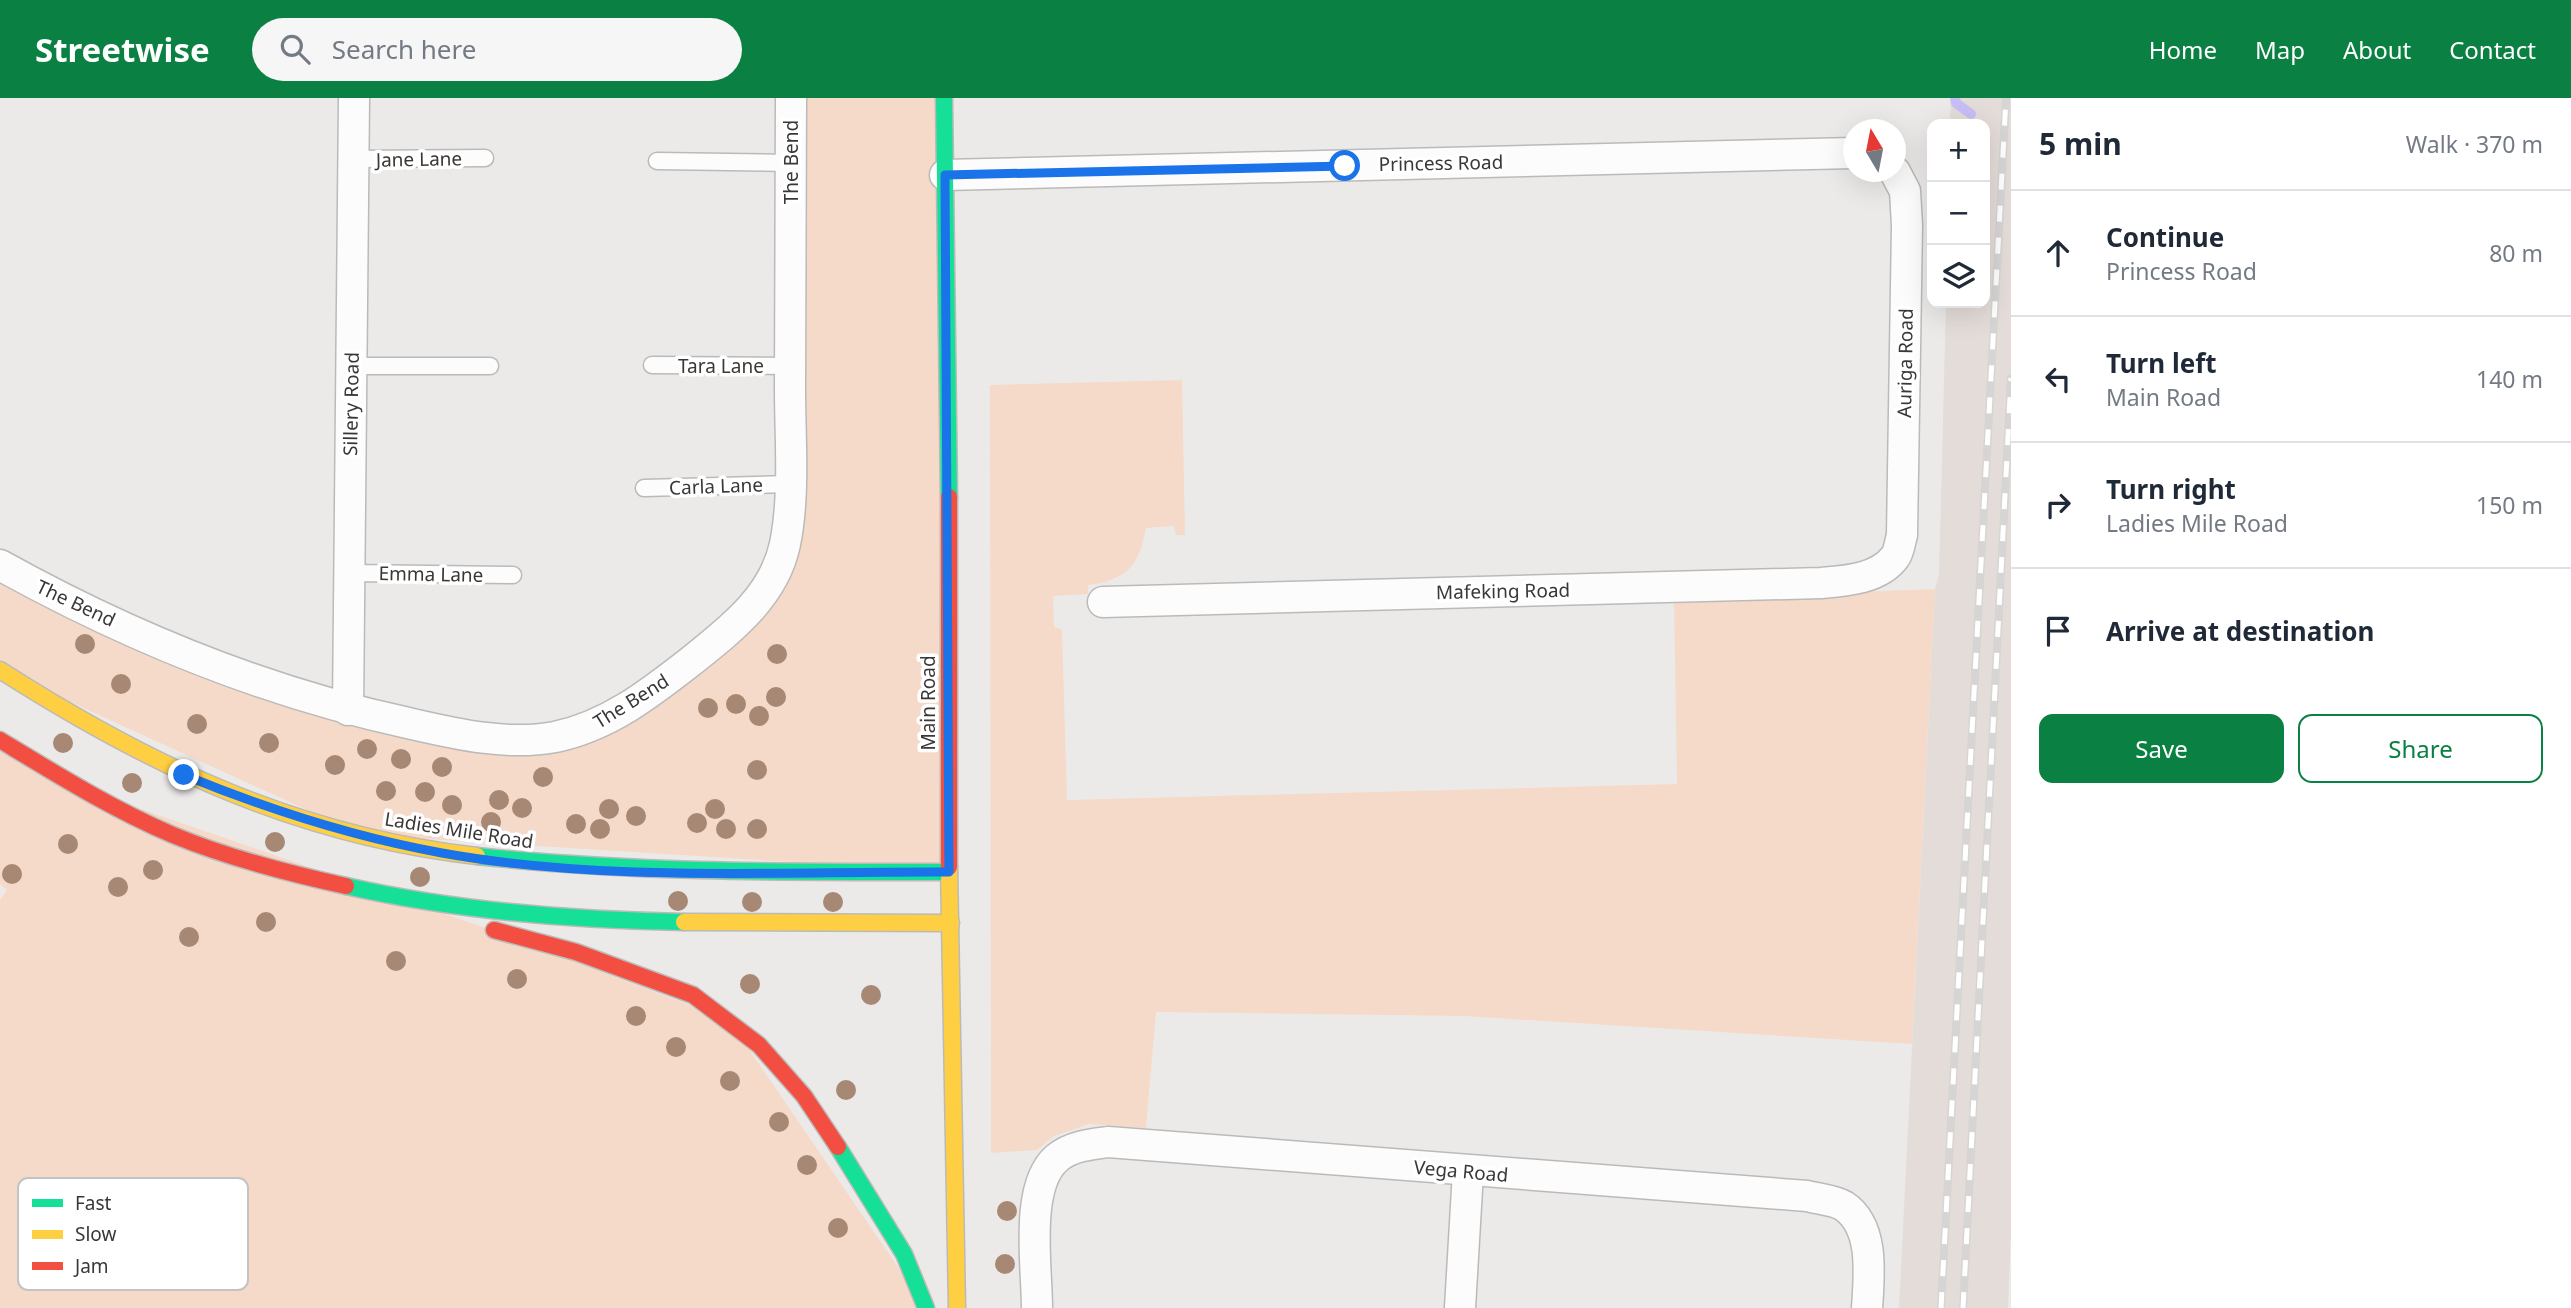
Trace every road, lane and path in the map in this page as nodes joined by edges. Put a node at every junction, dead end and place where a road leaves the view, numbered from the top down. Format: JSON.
{"nodes":[{"id":1,"x":354,"y":98,"type":"edge"},
{"id":2,"x":791,"y":98,"type":"edge"},
{"id":3,"x":944,"y":98,"type":"edge"},
{"id":4,"x":1843,"y":153,"type":"edge"},
{"id":5,"x":485,"y":158,"type":"dead end"},
{"id":6,"x":354,"y":159,"type":"junction"},
{"id":7,"x":656,"y":161,"type":"dead end"},
{"id":8,"x":791,"y":163,"type":"junction"},
{"id":9,"x":945,"y":175,"type":"junction"},
{"id":10,"x":1900,"y":182,"type":"edge"},
{"id":11,"x":652,"y":365,"type":"dead end"},
{"id":12,"x":352,"y":366,"type":"junction"},
{"id":13,"x":489,"y":366,"type":"dead end"},
{"id":14,"x":790,"y":366,"type":"junction"},
{"id":15,"x":789,"y":484,"type":"junction"},
{"id":16,"x":644,"y":488,"type":"dead end"},
{"id":17,"x":1896,"y":556,"type":"joint"},
{"id":18,"x":0,"y":565,"type":"edge"},
{"id":19,"x":350,"y":573,"type":"junction"},
{"id":20,"x":513,"y":575,"type":"dead end"},
{"id":21,"x":1103,"y":602,"type":"dead end"},
{"id":22,"x":0,"y":670,"type":"edge"},
{"id":23,"x":348,"y":710,"type":"junction"},
{"id":24,"x":0,"y":740,"type":"edge"},
{"id":25,"x":949,"y":872,"type":"junction"},
{"id":26,"x":357,"y":892,"type":"junction"},
{"id":27,"x":951,"y":923,"type":"junction"},
{"id":28,"x":1468,"y":1172,"type":"junction"},
{"id":29,"x":926,"y":1308,"type":"edge"},
{"id":30,"x":957,"y":1308,"type":"edge"},
{"id":31,"x":1037,"y":1308,"type":"edge"},
{"id":32,"x":1460,"y":1308,"type":"edge"},
{"id":33,"x":1867,"y":1308,"type":"edge"}],
"edges":[{"from":1,"to":6,"type":"street","name":"Sillery Road"},
{"from":2,"to":8,"type":"street","name":"The Bend"},
{"from":3,"to":9,"type":"main road","name":"Main Road"},
{"from":4,"to":9,"type":"street","name":"Princess Road"},
{"from":5,"to":6,"type":"lane","name":"Jane Lane"},
{"from":6,"to":12,"type":"street","name":"Sillery Road"},
{"from":7,"to":8,"type":"lane"},
{"from":8,"to":14,"type":"street","name":"The Bend"},
{"from":9,"to":25,"type":"main road","name":"Main Road"},
{"from":10,"to":17,"type":"street","name":"Auriga Road"},
{"from":11,"to":14,"type":"lane","name":"Tara Lane"},
{"from":12,"to":13,"type":"lane"},
{"from":12,"to":19,"type":"street","name":"Sillery Road"},
{"from":14,"to":15,"type":"street","name":"The Bend"},
{"from":15,"to":16,"type":"lane","name":"Carla Lane"},
{"from":15,"to":23,"type":"street","name":"The Bend"},
{"from":17,"to":21,"type":"street","name":"Mafeking Road"},
{"from":18,"to":23,"type":"street","name":"The Bend"},
{"from":19,"to":20,"type":"lane","name":"Emma Lane"},
{"from":19,"to":23,"type":"street","name":"Sillery Road"},
{"from":22,"to":25,"type":"main road","name":"Ladies Mile Road"},
{"from":24,"to":26,"type":"main road"},
{"from":25,"to":27,"type":"main road","name":"Main Road"},
{"from":26,"to":27,"type":"main road"},
{"from":26,"to":29,"type":"main road"},
{"from":27,"to":30,"type":"main road","name":"Main Road"},
{"from":28,"to":31,"type":"street","name":"Vega Road"},
{"from":28,"to":32,"type":"street"},
{"from":28,"to":33,"type":"street","name":"Vega Road"}]}
